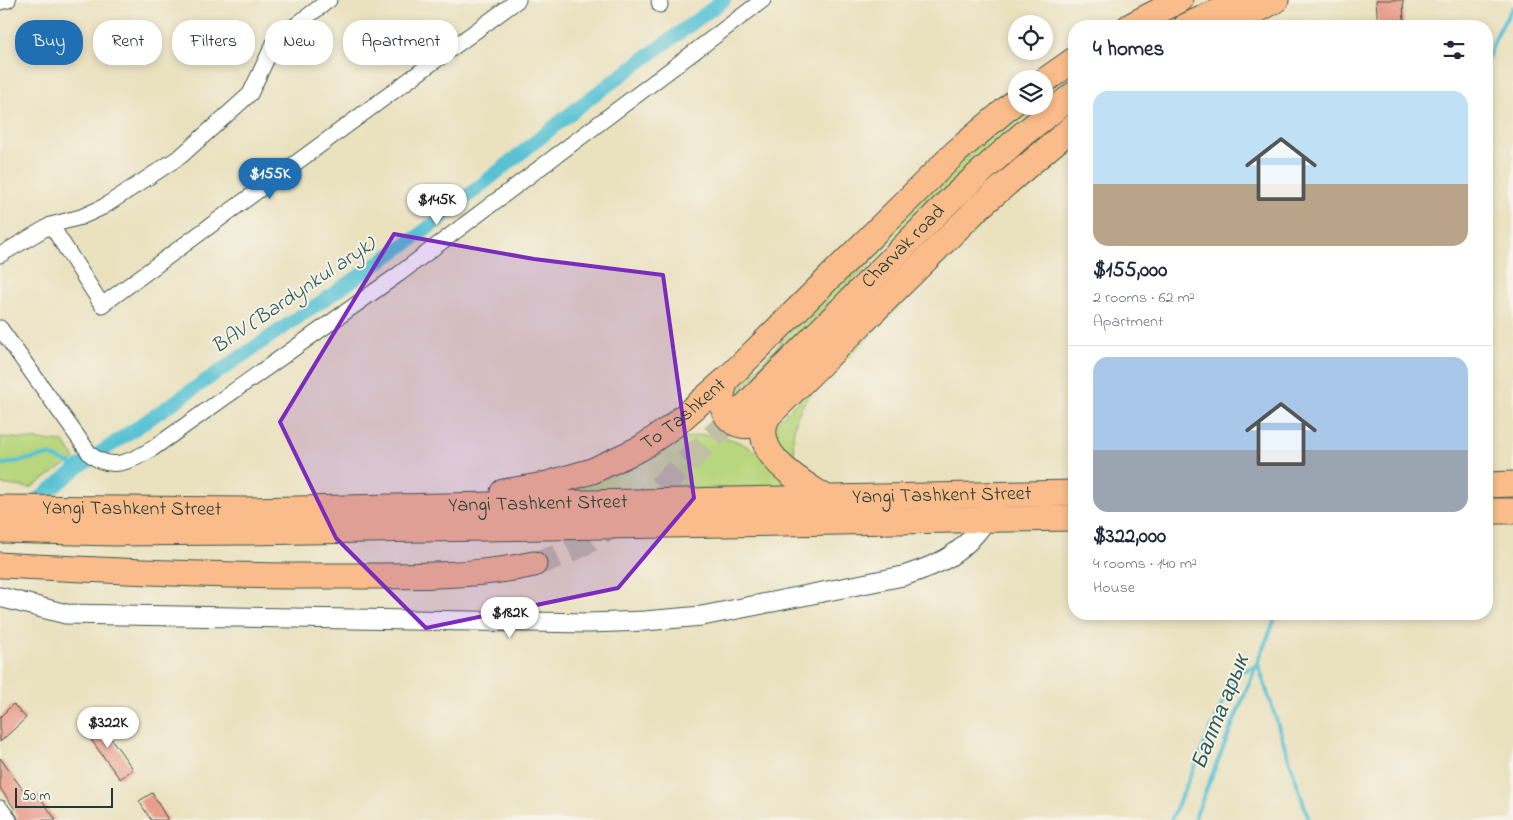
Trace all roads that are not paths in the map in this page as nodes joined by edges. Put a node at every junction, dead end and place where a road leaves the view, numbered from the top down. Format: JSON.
{"nodes":[{"id":1,"x":8,"y":0,"type":"edge"},
{"id":2,"x":329,"y":0,"type":"edge"},
{"id":3,"x":518,"y":0,"type":"edge"},
{"id":4,"x":763,"y":0,"type":"edge"},
{"id":5,"x":1180,"y":0,"type":"edge"},
{"id":6,"x":1243,"y":0,"type":"edge"},
{"id":7,"x":1276,"y":0,"type":"edge"},
{"id":8,"x":0,"y":2,"type":"edge"},
{"id":9,"x":1142,"y":20,"type":"edge"},
{"id":10,"x":1199,"y":20,"type":"edge"},
{"id":11,"x":1239,"y":20,"type":"edge"},
{"id":12,"x":1068,"y":64,"type":"edge"},
{"id":13,"x":1053,"y":75,"type":"edge"},
{"id":14,"x":1068,"y":99,"type":"edge"},
{"id":15,"x":1008,"y":108,"type":"edge"},
{"id":16,"x":1068,"y":131,"type":"edge"},
{"id":17,"x":51,"y":225,"type":"junction"},
{"id":18,"x":0,"y":255,"type":"edge"},
{"id":19,"x":0,"y":328,"type":"edge"},
{"id":20,"x":728,"y":378,"type":"junction"},
{"id":21,"x":742,"y":409,"type":"tunnel mouth"},
{"id":22,"x":768,"y":416,"type":"junction"},
{"id":23,"x":1493,"y":484,"type":"edge"},
{"id":24,"x":1513,"y":484,"type":"edge"},
{"id":25,"x":1068,"y":492,"type":"edge"},
{"id":26,"x":825,"y":497,"type":"junction"},
{"id":27,"x":248,"y":510,"type":"junction"},
{"id":28,"x":1513,"y":510,"type":"edge"},
{"id":29,"x":1493,"y":511,"type":"edge"},
{"id":30,"x":1068,"y":518,"type":"edge"},
{"id":31,"x":7,"y":520,"type":"edge"},
{"id":32,"x":986,"y":520,"type":"junction"},
{"id":33,"x":534,"y":564,"type":"tunnel mouth"},
{"id":34,"x":0,"y":565,"type":"edge"},
{"id":35,"x":0,"y":597,"type":"edge"},
{"id":36,"x":0,"y":808,"type":"edge"},
{"id":37,"x":8,"y":820,"type":"edge"}],
"edges":[{"from":1,"to":8,"type":"street"},
{"from":2,"to":17,"type":"street"},
{"from":3,"to":17,"type":"street"},
{"from":4,"to":19,"type":"street"},
{"from":5,"to":9,"type":"highway"},
{"from":6,"to":10,"type":"highway"},
{"from":7,"to":11,"type":"highway"},
{"from":12,"to":13,"type":"highway"},
{"from":14,"to":21,"type":"highway","name":"Charvak road"},
{"from":15,"to":20,"type":"highway","name":"To Tashkent"},
{"from":16,"to":22,"type":"highway"},
{"from":17,"to":18,"type":"street"},
{"from":20,"to":22,"type":"highway"},
{"from":20,"to":27,"type":"highway","name":"To Tashkent"},
{"from":22,"to":26,"type":"highway"},
{"from":23,"to":24,"type":"highway"},
{"from":25,"to":26,"type":"highway","name":"Yangi Tashkent Street"},
{"from":26,"to":27,"type":"highway","name":"Yangi Tashkent Street"},
{"from":27,"to":31,"type":"highway","name":"Yangi Tashkent Street"},
{"from":28,"to":29,"type":"highway"},
{"from":30,"to":32,"type":"highway","name":"Yangi Tashkent Street"},
{"from":31,"to":32,"type":"highway","name":"Yangi Tashkent Street"},
{"from":32,"to":35,"type":"street"},
{"from":33,"to":34,"type":"highway"},
{"from":36,"to":37,"type":"street"}]}
